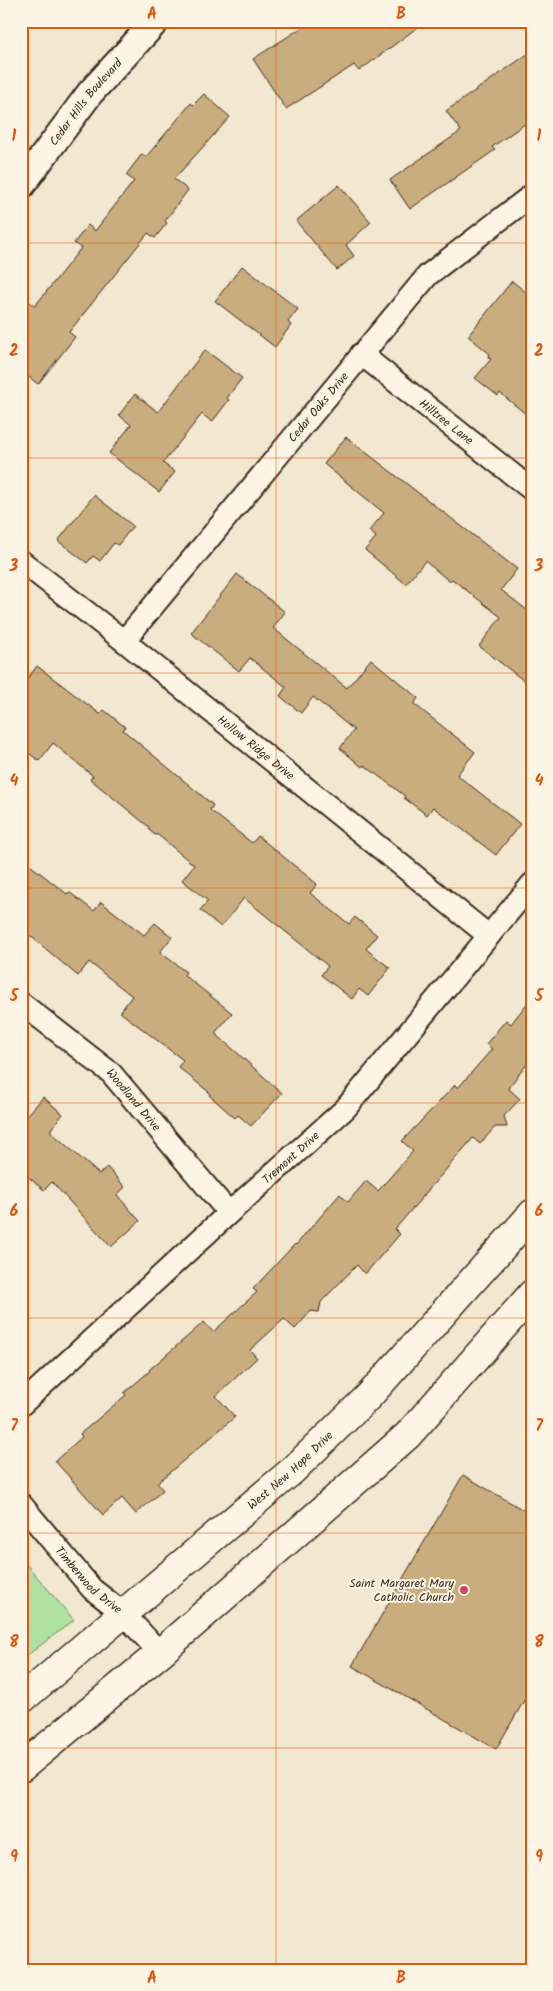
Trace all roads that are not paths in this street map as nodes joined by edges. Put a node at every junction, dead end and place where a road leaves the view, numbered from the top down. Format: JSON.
{"nodes":[{"id":1,"x":156,"y":21,"type":"edge"},
{"id":2,"x":21,"y":186,"type":"edge"},
{"id":3,"x":532,"y":195,"type":"edge"},
{"id":4,"x":361,"y":354,"type":"junction"},
{"id":5,"x":532,"y":490,"type":"edge"},
{"id":6,"x":21,"y":561,"type":"edge"},
{"id":7,"x":124,"y":641,"type":"junction"},
{"id":8,"x":532,"y":884,"type":"edge"},
{"id":9,"x":489,"y":936,"type":"junction"},
{"id":10,"x":21,"y":1003,"type":"edge"},
{"id":11,"x":229,"y":1213,"type":"junction"},
{"id":12,"x":532,"y":1214,"type":"edge"},
{"id":13,"x":532,"y":1294,"type":"edge"},
{"id":14,"x":21,"y":1405,"type":"edge"},
{"id":15,"x":21,"y":1504,"type":"edge"},
{"id":16,"x":123,"y":1613,"type":"junction"},
{"id":17,"x":160,"y":1653,"type":"junction"},
{"id":18,"x":21,"y":1700,"type":"edge"},
{"id":19,"x":21,"y":1768,"type":"edge"}],
"edges":[{"from":1,"to":2,"type":"street","name":"Cedar Hills Boulevard"},
{"from":3,"to":4,"type":"street","name":"Cedar Oaks Drive"},
{"from":4,"to":5,"type":"street","name":"Hilltree Lane"},
{"from":4,"to":7,"type":"street","name":"Cedar Oaks Drive"},
{"from":6,"to":7,"type":"street","name":"Hollow Ridge Drive"},
{"from":7,"to":9,"type":"street","name":"Hollow Ridge Drive"},
{"from":8,"to":9,"type":"street","name":"Tremont Drive"},
{"from":9,"to":11,"type":"street","name":"Tremont Drive"},
{"from":10,"to":11,"type":"street","name":"Woodland Drive"},
{"from":11,"to":14,"type":"street","name":"Tremont Drive"},
{"from":12,"to":16,"type":"main road","name":"West New Hope Drive"},
{"from":13,"to":17,"type":"main road"},
{"from":15,"to":16,"type":"street","name":"Timberwood Drive"},
{"from":16,"to":17,"type":"street","name":"Timberwood Drive"},
{"from":16,"to":18,"type":"main road","name":"West New Hope Drive"},
{"from":17,"to":19,"type":"main road"}]}
